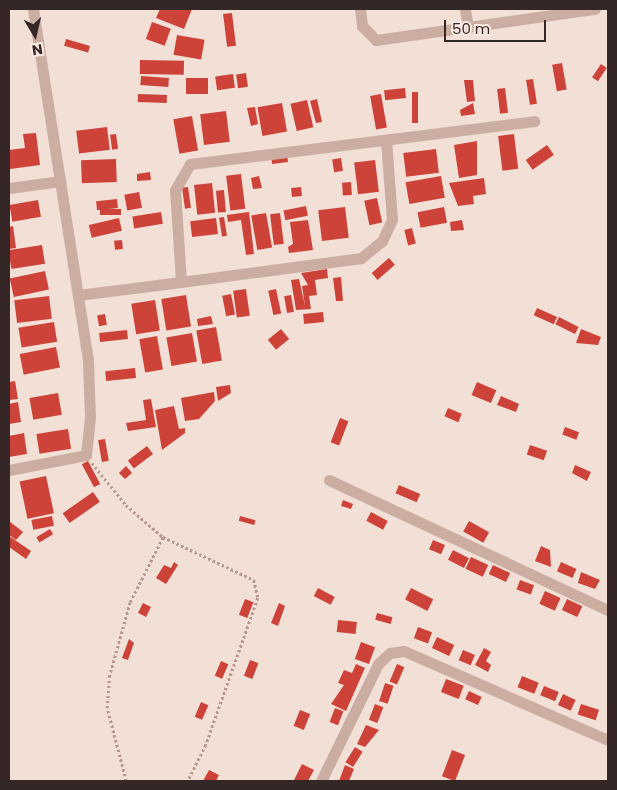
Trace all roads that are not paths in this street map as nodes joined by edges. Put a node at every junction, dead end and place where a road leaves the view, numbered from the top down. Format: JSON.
{"nodes":[{"id":1,"x":33,"y":9,"type":"edge"},
{"id":2,"x":360,"y":9,"type":"edge"},
{"id":3,"x":465,"y":9,"type":"edge"},
{"id":4,"x":596,"y":9,"type":"edge"},
{"id":5,"x":468,"y":28,"type":"junction"},
{"id":6,"x":534,"y":121,"type":"dead end"},
{"id":7,"x":386,"y":141,"type":"junction"},
{"id":8,"x":61,"y":181,"type":"junction"},
{"id":9,"x":9,"y":188,"type":"edge"},
{"id":10,"x":182,"y":282,"type":"junction"},
{"id":11,"x":78,"y":295,"type":"junction"},
{"id":12,"x":9,"y":470,"type":"edge"},
{"id":13,"x":329,"y":480,"type":"dead end"},
{"id":14,"x":608,"y":610,"type":"edge"},
{"id":15,"x":608,"y":740,"type":"edge"},
{"id":16,"x":321,"y":781,"type":"edge"}],
"edges":[{"from":1,"to":8,"type":"street"},
{"from":2,"to":5,"type":"street"},
{"from":3,"to":5,"type":"street"},
{"from":4,"to":5,"type":"street"},
{"from":6,"to":7,"type":"street"},
{"from":7,"to":10,"type":"street"},
{"from":7,"to":10,"type":"street"},
{"from":8,"to":9,"type":"street"},
{"from":8,"to":11,"type":"street"},
{"from":10,"to":11,"type":"street"},
{"from":11,"to":12,"type":"street"},
{"from":13,"to":14,"type":"street"},
{"from":15,"to":16,"type":"street"}]}
